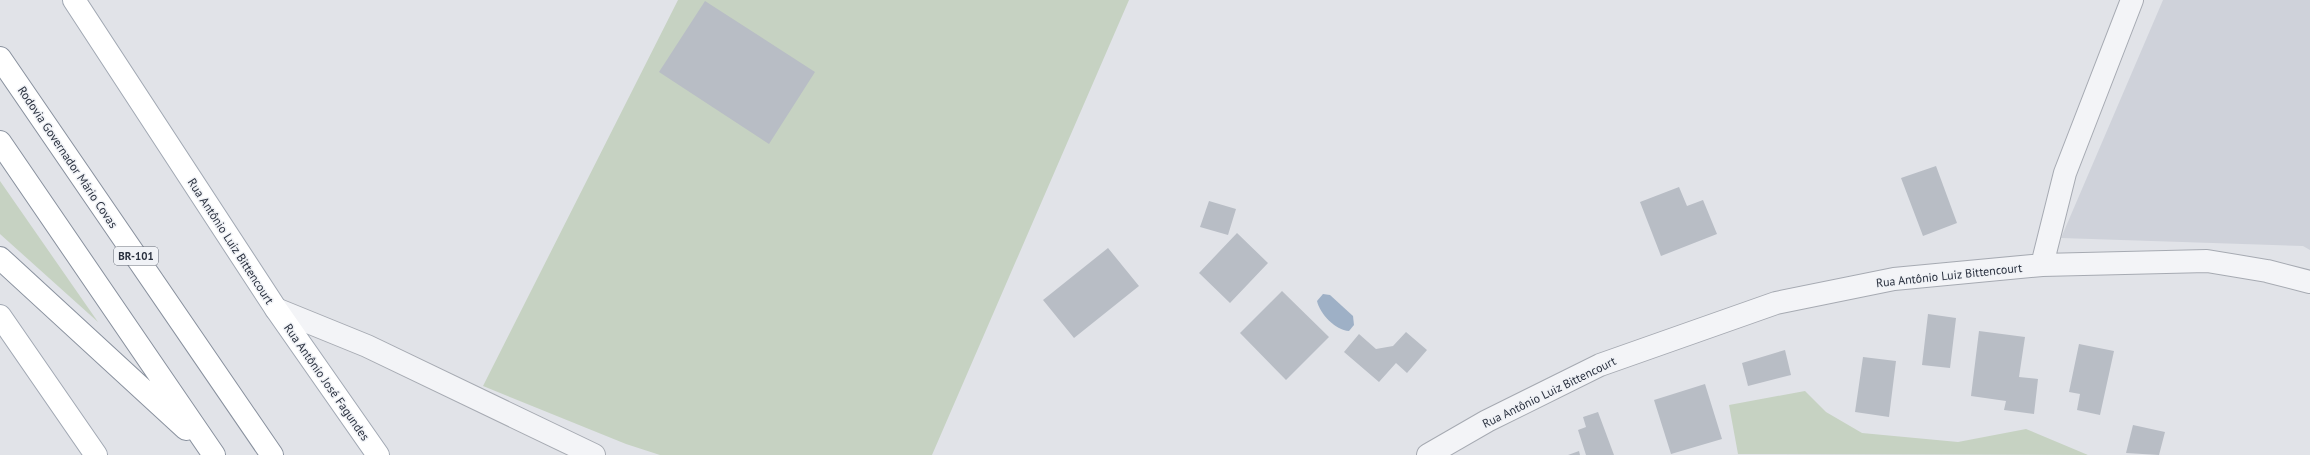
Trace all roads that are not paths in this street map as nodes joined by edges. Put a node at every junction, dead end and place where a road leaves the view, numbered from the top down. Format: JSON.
{"nodes":[{"id":1,"x":74,"y":0,"type":"edge"},
{"id":2,"x":2132,"y":0,"type":"edge"},
{"id":3,"x":0,"y":58,"type":"edge"},
{"id":4,"x":0,"y":142,"type":"edge"},
{"id":5,"x":0,"y":258,"type":"edge"},
{"id":6,"x":2042,"y":264,"type":"junction"},
{"id":7,"x":2310,"y":282,"type":"edge"},
{"id":8,"x":276,"y":309,"type":"junction"},
{"id":9,"x":0,"y":316,"type":"edge"},
{"id":10,"x":1439,"y":453,"type":"edge"},
{"id":11,"x":96,"y":455,"type":"edge"},
{"id":12,"x":214,"y":455,"type":"edge"},
{"id":13,"x":272,"y":455,"type":"edge"},
{"id":14,"x":378,"y":455,"type":"edge"},
{"id":15,"x":594,"y":455,"type":"edge"}],
"edges":[{"from":1,"to":8,"type":"main road","name":"Rua Antônio Luiz Bittencourt"},
{"from":2,"to":6,"type":"street"},
{"from":3,"to":13,"type":"main road","name":"Rodovia Governador Mário Covas","number":"BR-101"},
{"from":4,"to":12,"type":"main road"},
{"from":5,"to":12,"type":"main road"},
{"from":6,"to":7,"type":"street","name":"Rua Antônio Luiz Bittencourt"},
{"from":6,"to":10,"type":"street","name":"Rua Antônio Luiz Bittencourt"},
{"from":8,"to":14,"type":"main road","name":"Rua Antônio José Fagundes"},
{"from":8,"to":15,"type":"street","name":"Rua Antônio Luiz Bittencourt"},
{"from":9,"to":11,"type":"main road"}]}
